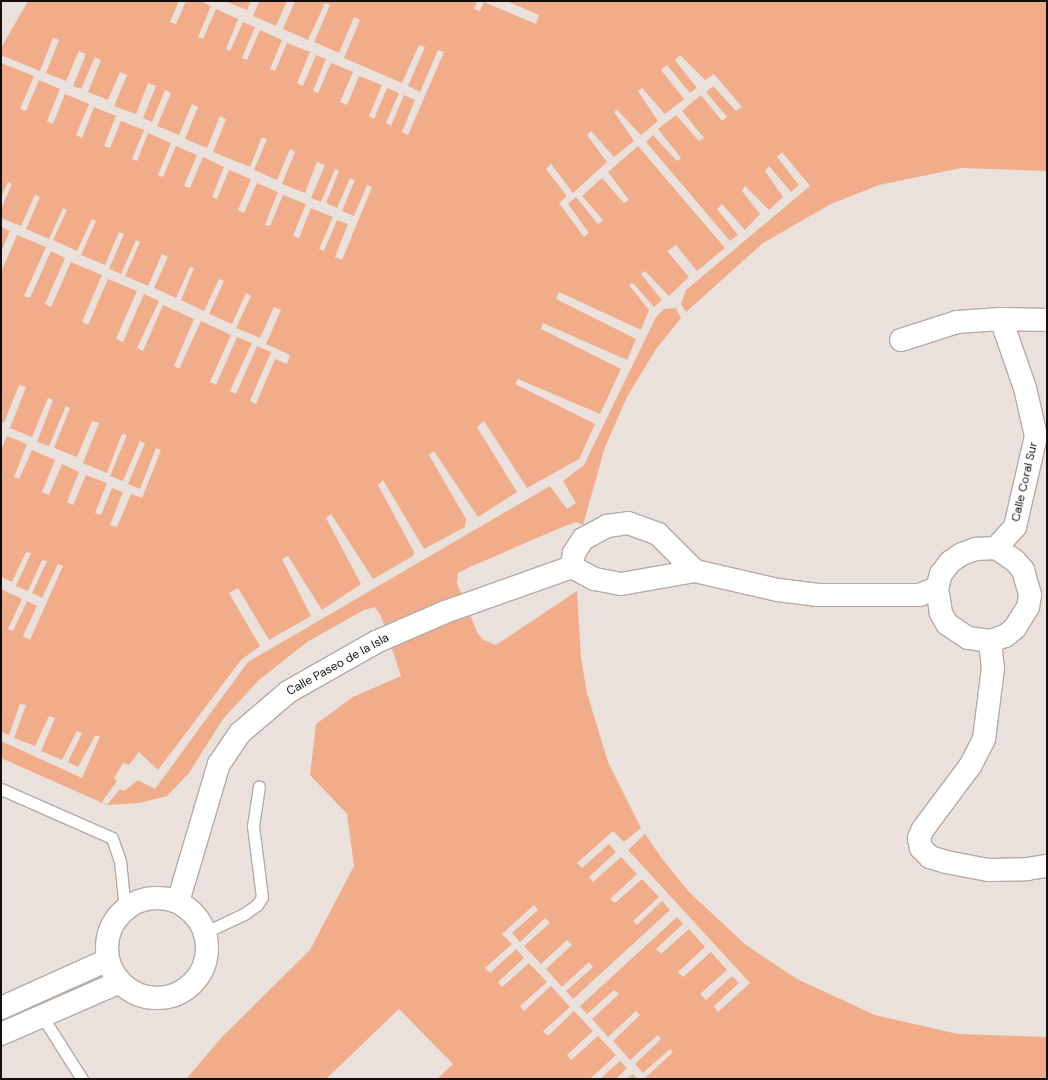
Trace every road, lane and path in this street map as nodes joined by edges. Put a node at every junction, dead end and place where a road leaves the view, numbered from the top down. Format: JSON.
{"nodes":[{"id":1,"x":1001,"y":319,"type":"junction"},
{"id":2,"x":1047,"y":320,"type":"edge"},
{"id":3,"x":900,"y":340,"type":"dead end"},
{"id":4,"x":996,"y":548,"type":"junction"},
{"id":5,"x":572,"y":567,"type":"junction"},
{"id":6,"x":695,"y":571,"type":"junction"},
{"id":7,"x":937,"y":588,"type":"junction"},
{"id":8,"x":990,"y":641,"type":"junction"},
{"id":9,"x":259,"y":786,"type":"dead end"},
{"id":10,"x":1,"y":789,"type":"edge"},
{"id":11,"x":1047,"y":866,"type":"edge"},
{"id":12,"x":178,"y":902,"type":"junction"},
{"id":13,"x":125,"y":909,"type":"junction"},
{"id":14,"x":206,"y":932,"type":"junction"},
{"id":15,"x":108,"y":960,"type":"junction"},
{"id":16,"x":120,"y":982,"type":"junction"},
{"id":17,"x":1,"y":1008,"type":"edge"},
{"id":18,"x":42,"y":1016,"type":"junction"},
{"id":19,"x":1,"y":1034,"type":"edge"},
{"id":20,"x":82,"y":1079,"type":"edge"}],
"edges":[{"from":1,"to":2,"type":"street"},
{"from":1,"to":3,"type":"street"},
{"from":1,"to":4,"type":"street","name":"Calle Coral Sur"},
{"from":4,"to":7,"type":"street"},
{"from":4,"to":8,"type":"street"},
{"from":5,"to":6,"type":"street"},
{"from":5,"to":6,"type":"street"},
{"from":5,"to":12,"type":"street","name":"Calle Paseo de la Isla"},
{"from":6,"to":7,"type":"street"},
{"from":7,"to":8,"type":"street"},
{"from":8,"to":11,"type":"street"},
{"from":9,"to":14,"type":"lane"},
{"from":10,"to":13,"type":"lane"},
{"from":12,"to":13,"type":"street"},
{"from":12,"to":14,"type":"street"},
{"from":13,"to":15,"type":"street"},
{"from":14,"to":16,"type":"street"},
{"from":15,"to":16,"type":"street"},
{"from":15,"to":17,"type":"street"},
{"from":16,"to":18,"type":"street"},
{"from":18,"to":19,"type":"street"},
{"from":18,"to":20,"type":"lane"}]}
